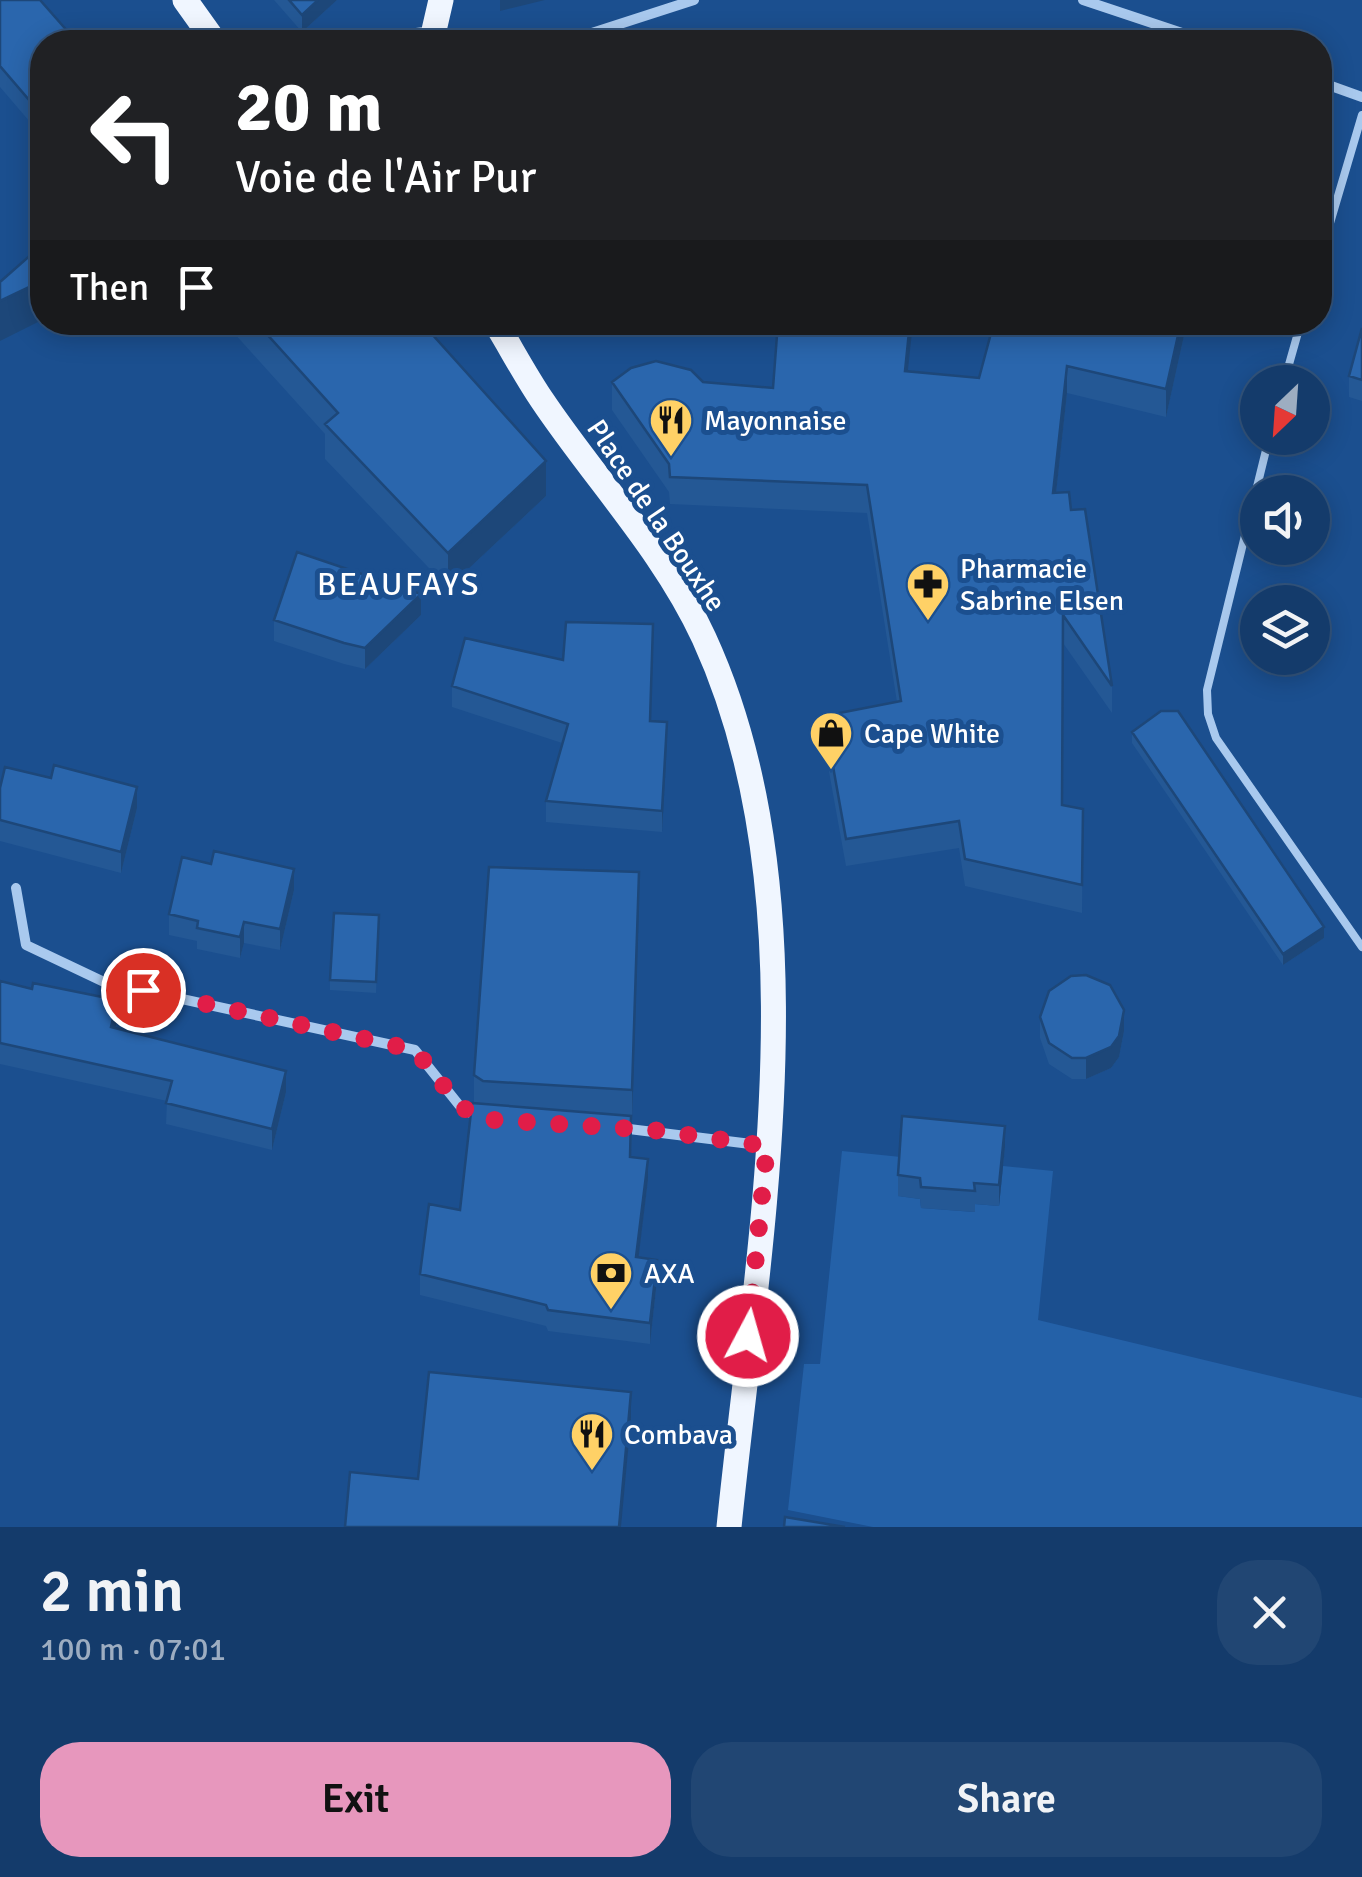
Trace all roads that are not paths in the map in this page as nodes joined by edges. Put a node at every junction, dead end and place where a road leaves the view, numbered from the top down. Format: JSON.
{"nodes":[{"id":1,"x":184,"y":0,"type":"edge"},
{"id":2,"x":441,"y":0,"type":"edge"},
{"id":3,"x":692,"y":0,"type":"edge"},
{"id":4,"x":1083,"y":0,"type":"edge"},
{"id":5,"x":207,"y":30,"type":"edge"},
{"id":6,"x":440,"y":30,"type":"edge"},
{"id":7,"x":601,"y":30,"type":"edge"},
{"id":8,"x":1173,"y":30,"type":"edge"},
{"id":9,"x":1332,"y":86,"type":"edge"},
{"id":10,"x":1362,"y":97,"type":"edge"},
{"id":11,"x":1362,"y":115,"type":"edge"},
{"id":12,"x":1332,"y":216,"type":"edge"},
{"id":13,"x":503,"y":335,"type":"edge"},
{"id":14,"x":1297,"y":335,"type":"edge"},
{"id":15,"x":1289,"y":365,"type":"edge"},
{"id":16,"x":1265,"y":455,"type":"edge"},
{"id":17,"x":16,"y":888,"type":"dead end"},
{"id":18,"x":1362,"y":947,"type":"edge"},
{"id":19,"x":499,"y":1120,"type":"edge"},
{"id":20,"x":614,"y":1128,"type":"edge"},
{"id":21,"x":767,"y":1146,"type":"junction"},
{"id":22,"x":728,"y":1527,"type":"edge"}],
"edges":[{"from":1,"to":5,"type":"main road"},
{"from":2,"to":6,"type":"main road"},
{"from":3,"to":7,"type":"street"},
{"from":4,"to":8,"type":"street"},
{"from":9,"to":10,"type":"street"},
{"from":11,"to":12,"type":"lane"},
{"from":13,"to":21,"type":"main road","name":"Place de la Bouxhe"},
{"from":14,"to":15,"type":"lane"},
{"from":16,"to":18,"type":"lane"},
{"from":17,"to":19,"type":"street"},
{"from":20,"to":21,"type":"street"},
{"from":21,"to":22,"type":"main road","name":"Place de la Bouxhe"}]}
